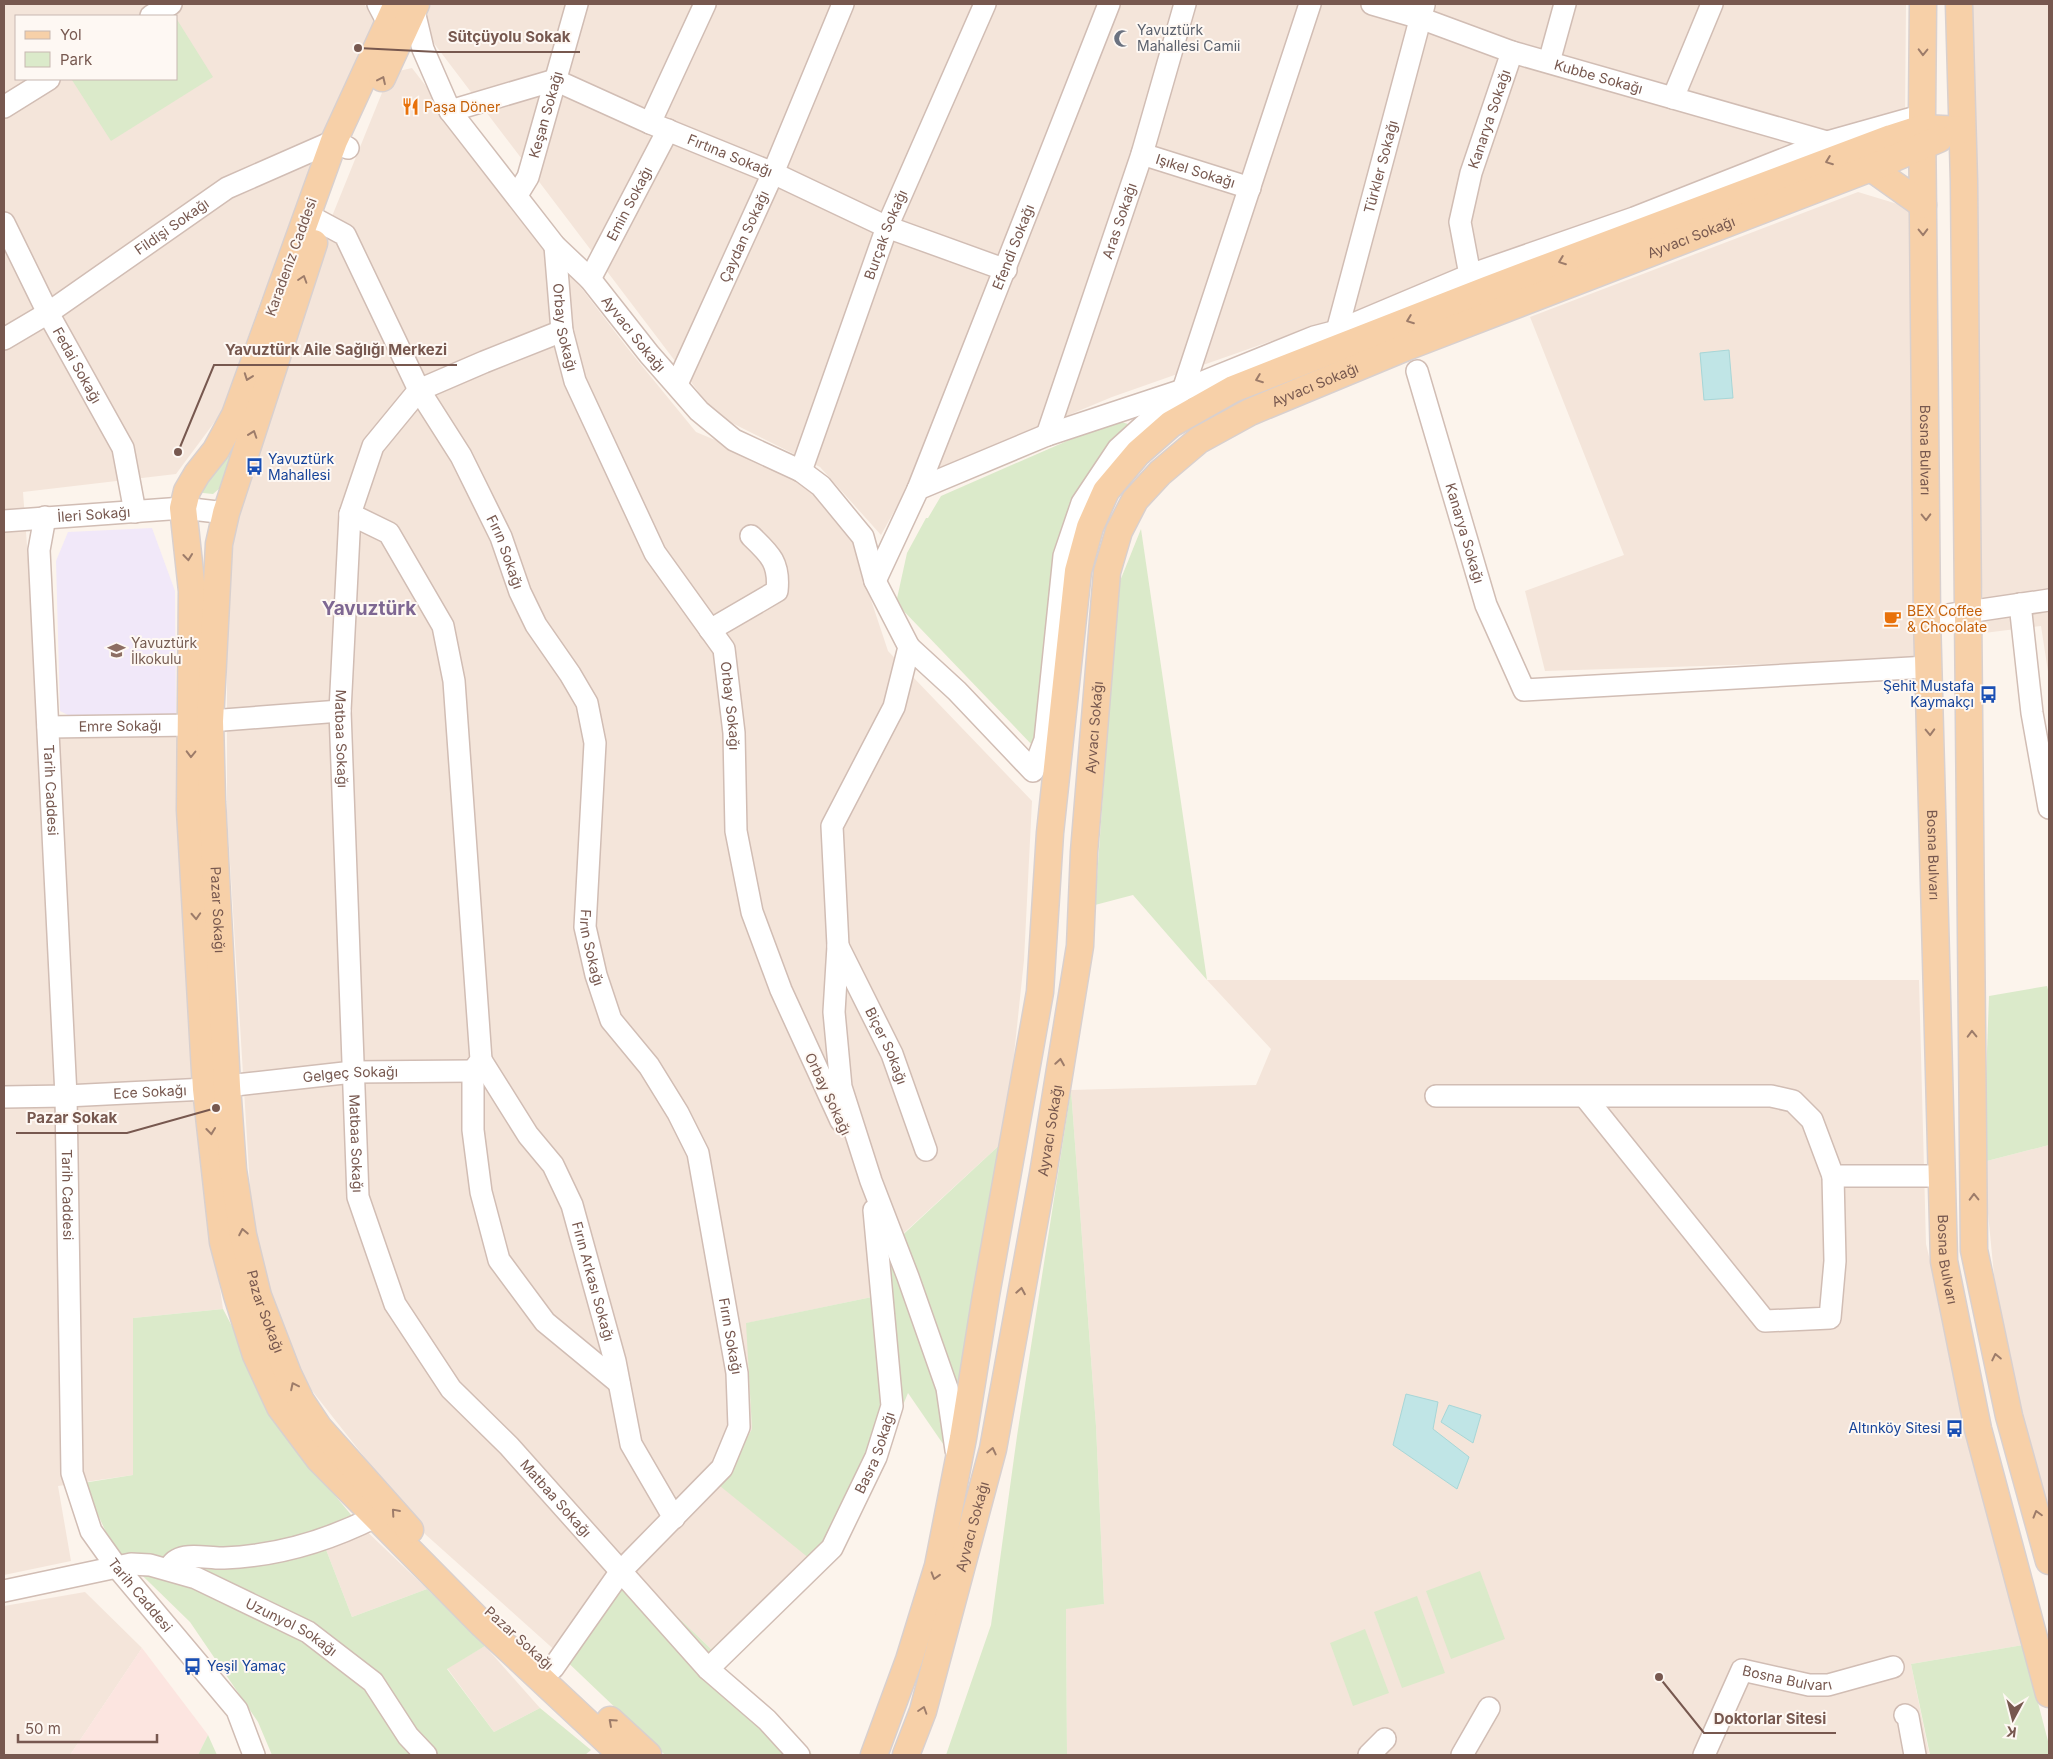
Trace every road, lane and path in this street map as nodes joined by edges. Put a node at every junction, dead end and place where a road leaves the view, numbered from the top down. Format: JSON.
{"nodes":[{"id":1,"x":171,"y":4,"type":"edge"},
{"id":2,"x":577,"y":4,"type":"edge"},
{"id":3,"x":705,"y":4,"type":"edge"},
{"id":4,"x":843,"y":4,"type":"edge"},
{"id":5,"x":985,"y":4,"type":"edge"},
{"id":6,"x":1109,"y":4,"type":"edge"},
{"id":7,"x":1185,"y":4,"type":"edge"},
{"id":8,"x":1310,"y":4,"type":"edge"},
{"id":9,"x":1372,"y":4,"type":"edge"},
{"id":10,"x":1565,"y":4,"type":"edge"},
{"id":11,"x":1712,"y":4,"type":"edge"},
{"id":12,"x":1923,"y":4,"type":"edge"},
{"id":13,"x":1959,"y":4,"type":"edge"},
{"id":14,"x":1422,"y":11,"type":"edge"},
{"id":15,"x":153,"y":15,"type":"edge"},
{"id":16,"x":403,"y":17,"type":"edge"},
{"id":17,"x":1512,"y":52,"type":"junction"},
{"id":18,"x":1549,"y":62,"type":"junction"},
{"id":19,"x":47,"y":80,"type":"edge"},
{"id":20,"x":555,"y":80,"type":"junction"},
{"id":21,"x":1674,"y":98,"type":"junction"},
{"id":22,"x":4,"y":107,"type":"edge"},
{"id":23,"x":450,"y":110,"type":"junction"},
{"id":24,"x":659,"y":126,"type":"junction"},
{"id":25,"x":1922,"y":130,"type":"junction"},
{"id":26,"x":1962,"y":130,"type":"junction"},
{"id":27,"x":1890,"y":131,"type":"junction"},
{"id":28,"x":1828,"y":142,"type":"junction"},
{"id":29,"x":341,"y":145,"type":"junction"},
{"id":30,"x":1142,"y":154,"type":"junction"},
{"id":31,"x":1871,"y":168,"type":"junction"},
{"id":32,"x":773,"y":173,"type":"junction"},
{"id":33,"x":1250,"y":188,"type":"junction"},
{"id":34,"x":517,"y":194,"type":"junction"},
{"id":35,"x":1923,"y":205,"type":"junction"},
{"id":36,"x":314,"y":217,"type":"junction"},
{"id":37,"x":4,"y":222,"type":"edge"},
{"id":38,"x":887,"y":227,"type":"junction"},
{"id":39,"x":555,"y":246,"type":"junction"},
{"id":40,"x":1006,"y":270,"type":"junction"},
{"id":41,"x":1470,"y":275,"type":"junction"},
{"id":42,"x":590,"y":278,"type":"junction"},
{"id":43,"x":48,"y":313,"type":"junction"},
{"id":44,"x":4,"y":326,"type":"edge"},
{"id":45,"x":25,"y":326,"type":"junction"},
{"id":46,"x":562,"y":331,"type":"junction"},
{"id":47,"x":1337,"y":331,"type":"junction"},
{"id":48,"x":4,"y":339,"type":"edge"},
{"id":49,"x":1416,"y":371,"type":"dead end"},
{"id":50,"x":677,"y":384,"type":"junction"},
{"id":51,"x":419,"y":390,"type":"junction"},
{"id":52,"x":1183,"y":390,"type":"junction"},
{"id":53,"x":1047,"y":435,"type":"junction"},
{"id":54,"x":801,"y":471,"type":"junction"},
{"id":55,"x":918,"y":490,"type":"junction"},
{"id":56,"x":183,"y":508,"type":"junction"},
{"id":57,"x":135,"y":512,"type":"junction"},
{"id":58,"x":226,"y":513,"type":"junction"},
{"id":59,"x":350,"y":514,"type":"junction"},
{"id":60,"x":45,"y":517,"type":"junction"},
{"id":61,"x":4,"y":521,"type":"edge"},
{"id":62,"x":751,"y":536,"type":"dead end"},
{"id":63,"x":875,"y":582,"type":"junction"},
{"id":64,"x":2049,"y":600,"type":"edge"},
{"id":65,"x":2020,"y":604,"type":"junction"},
{"id":66,"x":1968,"y":612,"type":"junction"},
{"id":67,"x":1927,"y":618,"type":"junction"},
{"id":68,"x":710,"y":630,"type":"junction"},
{"id":69,"x":909,"y":647,"type":"junction"},
{"id":70,"x":1928,"y":667,"type":"junction"},
{"id":71,"x":340,"y":711,"type":"junction"},
{"id":72,"x":201,"y":723,"type":"junction"},
{"id":73,"x":48,"y":726,"type":"junction"},
{"id":74,"x":2049,"y":808,"type":"edge"},
{"id":75,"x":838,"y":946,"type":"junction"},
{"id":76,"x":477,"y":1066,"type":"junction"},
{"id":77,"x":353,"y":1072,"type":"junction"},
{"id":78,"x":217,"y":1087,"type":"junction"},
{"id":79,"x":66,"y":1096,"type":"junction"},
{"id":80,"x":1436,"y":1096,"type":"dead end"},
{"id":81,"x":1585,"y":1096,"type":"junction"},
{"id":82,"x":4,"y":1097,"type":"edge"},
{"id":83,"x":926,"y":1150,"type":"dead end"},
{"id":84,"x":1833,"y":1176,"type":"junction"},
{"id":85,"x":1942,"y":1176,"type":"junction"},
{"id":86,"x":870,"y":1181,"type":"junction"},
{"id":87,"x":619,"y":1383,"type":"junction"},
{"id":88,"x":958,"y":1463,"type":"junction"},
{"id":89,"x":375,"y":1517,"type":"junction"},
{"id":90,"x":674,"y":1518,"type":"junction"},
{"id":91,"x":2049,"y":1561,"type":"edge"},
{"id":92,"x":116,"y":1566,"type":"junction"},
{"id":93,"x":169,"y":1569,"type":"junction"},
{"id":94,"x":621,"y":1571,"type":"junction"},
{"id":95,"x":4,"y":1591,"type":"edge"},
{"id":96,"x":553,"y":1668,"type":"junction"},
{"id":97,"x":1893,"y":1668,"type":"dead end"},
{"id":98,"x":708,"y":1669,"type":"junction"},
{"id":99,"x":2049,"y":1694,"type":"edge"},
{"id":100,"x":1489,"y":1708,"type":"dead end"},
{"id":101,"x":1905,"y":1715,"type":"dead end"},
{"id":102,"x":1385,"y":1738,"type":"dead end"},
{"id":103,"x":878,"y":1746,"type":"edge"},
{"id":104,"x":254,"y":1755,"type":"edge"},
{"id":105,"x":426,"y":1755,"type":"edge"},
{"id":106,"x":622,"y":1755,"type":"edge"},
{"id":107,"x":648,"y":1755,"type":"edge"},
{"id":108,"x":799,"y":1755,"type":"edge"},
{"id":109,"x":864,"y":1755,"type":"edge"},
{"id":110,"x":906,"y":1755,"type":"edge"},
{"id":111,"x":1369,"y":1755,"type":"edge"},
{"id":112,"x":1462,"y":1755,"type":"edge"},
{"id":113,"x":1704,"y":1755,"type":"edge"},
{"id":114,"x":1915,"y":1755,"type":"edge"}],
"edges":[{"from":1,"to":15,"type":"street"},
{"from":2,"to":20,"type":"street","name":"Keşan Sokağı"},
{"from":3,"to":24,"type":"street","name":"Emin Sokağı"},
{"from":4,"to":32,"type":"street","name":"Çaydan Sokağı"},
{"from":5,"to":38,"type":"street","name":"Burçak Sokağı"},
{"from":6,"to":40,"type":"street","name":"Efendi Sokağı"},
{"from":7,"to":30,"type":"street","name":"Aras Sokağı"},
{"from":8,"to":33,"type":"street"},
{"from":9,"to":14,"type":"street","name":"Kubbe Sokağı"},
{"from":10,"to":18,"type":"street"},
{"from":11,"to":21,"type":"street"},
{"from":12,"to":25,"type":"main road","name":"Bosna Bulvarı","one_way":true},
{"from":13,"to":26,"type":"main road","name":"Bosna Bulvarı"},
{"from":14,"to":17,"type":"street","name":"Kubbe Sokağı"},
{"from":14,"to":47,"type":"street","name":"Türkler Sokağı"},
{"from":16,"to":23,"type":"street","name":"Ayvacı Sokağı"},
{"from":16,"to":29,"type":"main road","name":"Karadeniz Caddesi"},
{"from":17,"to":18,"type":"street","name":"Kubbe Sokağı"},
{"from":17,"to":41,"type":"street","name":"Kanarya Sokağı"},
{"from":18,"to":21,"type":"street","name":"Kubbe Sokağı"},
{"from":19,"to":22,"type":"street"},
{"from":20,"to":23,"type":"street"},
{"from":20,"to":24,"type":"street","name":"Fırtına Sokağı"},
{"from":20,"to":34,"type":"street","name":"Keşan Sokağı"},
{"from":21,"to":28,"type":"street","name":"Kubbe Sokağı"},
{"from":23,"to":34,"type":"street","name":"Ayvacı Sokağı"},
{"from":24,"to":32,"type":"street","name":"Fırtına Sokağı"},
{"from":24,"to":42,"type":"street","name":"Emin Sokağı"},
{"from":25,"to":26,"type":"main road"},
{"from":25,"to":27,"type":"main road","name":"Ayvacı Sokağı"},
{"from":25,"to":31,"type":"main road","name":"Ayvacı Sokağı"},
{"from":25,"to":35,"type":"main road","name":"Bosna Bulvarı"},
{"from":26,"to":66,"type":"main road","name":"Bosna Bulvarı"},
{"from":27,"to":28,"type":"street"},
{"from":27,"to":88,"type":"main road","name":"Ayvacı Sokağı","one_way":true},
{"from":28,"to":41,"type":"street"},
{"from":29,"to":36,"type":"main road","name":"Karadeniz Caddesi"},
{"from":29,"to":43,"type":"street","name":"Fildişi Sokağı"},
{"from":30,"to":33,"type":"street","name":"Işıkel Sokağı"},
{"from":30,"to":53,"type":"street","name":"Aras Sokağı"},
{"from":31,"to":35,"type":"main road"},
{"from":110,"to":31,"type":"main road","name":"Ayvacı Sokağı","one_way":true},
{"from":32,"to":38,"type":"street","name":"Fırtına Sokağı"},
{"from":32,"to":50,"type":"street","name":"Çaydan Sokağı"},
{"from":33,"to":52,"type":"street"},
{"from":34,"to":39,"type":"street","name":"Ayvacı Sokağı"},
{"from":35,"to":67,"type":"main road","name":"Bosna Bulvarı","one_way":true},
{"from":36,"to":51,"type":"street","name":"Fırın Sokağı"},
{"from":36,"to":56,"type":"main road","name":"Karadeniz Caddesi","one_way":true},
{"from":58,"to":36,"type":"main road","name":"Karadeniz Caddesi","one_way":true},
{"from":37,"to":43,"type":"street","name":"Fedai Sokağı"},
{"from":38,"to":40,"type":"street","name":"Fırtına Sokağı"},
{"from":38,"to":54,"type":"street","name":"Burçak Sokağı"},
{"from":39,"to":42,"type":"street","name":"Ayvacı Sokağı"},
{"from":39,"to":46,"type":"street","name":"Orbay Sokağı"},
{"from":40,"to":55,"type":"street","name":"Efendi Sokağı"},
{"from":41,"to":47,"type":"street"},
{"from":42,"to":50,"type":"street","name":"Ayvacı Sokağı"},
{"from":43,"to":45,"type":"street","name":"Fildişi Sokağı"},
{"from":43,"to":57,"type":"street","name":"Fedai Sokağı"},
{"from":44,"to":45,"type":"street","name":"Fildişi Sokağı"},
{"from":45,"to":48,"type":"street"},
{"from":46,"to":51,"type":"street"},
{"from":46,"to":68,"type":"street","name":"Orbay Sokağı"},
{"from":47,"to":52,"type":"street"},
{"from":49,"to":70,"type":"street","name":"Kanarya Sokağı"},
{"from":50,"to":54,"type":"street","name":"Ayvacı Sokağı"},
{"from":51,"to":59,"type":"street","name":"Matbaa Sokağı"},
{"from":51,"to":90,"type":"street","name":"Fırın Sokağı"},
{"from":52,"to":53,"type":"street"},
{"from":52,"to":69,"type":"street","name":"Ayvacı Sokağı"},
{"from":53,"to":55,"type":"street"},
{"from":54,"to":63,"type":"street","name":"Ayvacı Sokağı"},
{"from":55,"to":63,"type":"street"},
{"from":56,"to":57,"type":"street","name":"İleri Sokağı"},
{"from":56,"to":58,"type":"street","name":"İleri Sokağı"},
{"from":56,"to":72,"type":"main road","name":"Pazar Sokağı","one_way":true},
{"from":57,"to":60,"type":"street","name":"İleri Sokağı"},
{"from":58,"to":72,"type":"main road","name":"Pazar Sokağı"},
{"from":59,"to":71,"type":"street","name":"Matbaa Sokağı"},
{"from":59,"to":76,"type":"street"},
{"from":60,"to":61,"type":"street","name":"İleri Sokağı"},
{"from":60,"to":73,"type":"street","name":"Tarih Caddesi"},
{"from":62,"to":68,"type":"street"},
{"from":63,"to":69,"type":"street","name":"Ayvacı Sokağı"},
{"from":64,"to":65,"type":"street"},
{"from":65,"to":66,"type":"street"},
{"from":65,"to":74,"type":"street"},
{"from":66,"to":67,"type":"street"},
{"from":91,"to":66,"type":"main road","name":"Bosna Bulvarı","one_way":true},
{"from":67,"to":70,"type":"main road","name":"Bosna Bulvarı"},
{"from":68,"to":86,"type":"street","name":"Orbay Sokağı"},
{"from":69,"to":75,"type":"street"},
{"from":70,"to":85,"type":"main road","name":"Bosna Bulvarı","one_way":true},
{"from":71,"to":72,"type":"street","name":"Emre Sokağı"},
{"from":71,"to":77,"type":"street","name":"Matbaa Sokağı"},
{"from":72,"to":73,"type":"street","name":"Emre Sokağı"},
{"from":72,"to":78,"type":"main road","name":"Pazar Sokağı"},
{"from":73,"to":79,"type":"street","name":"Tarih Caddesi"},
{"from":75,"to":83,"type":"street","name":"Biçer Sokağı"},
{"from":75,"to":86,"type":"street"},
{"from":76,"to":77,"type":"street","name":"Gelgeç Sokağı"},
{"from":76,"to":87,"type":"street","name":"Fırın Arkası Sokağı"},
{"from":76,"to":87,"type":"street"},
{"from":77,"to":78,"type":"street","name":"Gelgeç Sokağı"},
{"from":77,"to":94,"type":"street","name":"Matbaa Sokağı"},
{"from":78,"to":79,"type":"street","name":"Ece Sokağı"},
{"from":78,"to":89,"type":"main road","name":"Pazar Sokağı","one_way":true},
{"from":96,"to":78,"type":"main road","name":"Pazar Sokağı","one_way":true},
{"from":79,"to":82,"type":"street","name":"Ece Sokağı"},
{"from":79,"to":92,"type":"street","name":"Tarih Caddesi"},
{"from":80,"to":81,"type":"street"},
{"from":81,"to":84,"type":"street"},
{"from":81,"to":84,"type":"street"},
{"from":84,"to":85,"type":"street"},
{"from":85,"to":99,"type":"main road","name":"Bosna Bulvarı"},
{"from":86,"to":88,"type":"street"},
{"from":86,"to":98,"type":"street","name":"Basra Sokağı"},
{"from":87,"to":90,"type":"street","name":"Fırın Arkası Sokağı"},
{"from":88,"to":103,"type":"main road","name":"Ayvacı Sokağı","one_way":true},
{"from":89,"to":93,"type":"street"},
{"from":89,"to":106,"type":"main road","name":"Pazar Sokağı"},
{"from":90,"to":94,"type":"street","name":"Fırın Sokağı"},
{"from":92,"to":93,"type":"street","name":"Uzunyol Sokağı"},
{"from":92,"to":95,"type":"street","name":"Uzunyol Sokağı"},
{"from":92,"to":104,"type":"street","name":"Tarih Caddesi"},
{"from":93,"to":105,"type":"street","name":"Uzunyol Sokağı"},
{"from":94,"to":96,"type":"street","name":"Fırın Sokağı"},
{"from":94,"to":98,"type":"street","name":"Matbaa Sokağı"},
{"from":107,"to":96,"type":"main road","name":"Pazar Sokağı","one_way":true},
{"from":97,"to":113,"type":"street","name":"Bosna Bulvarı"},
{"from":98,"to":108,"type":"street","name":"Matbaa Sokağı"},
{"from":100,"to":112,"type":"street"},
{"from":101,"to":114,"type":"street"},
{"from":102,"to":111,"type":"street"},
{"from":103,"to":109,"type":"main road"}]}
